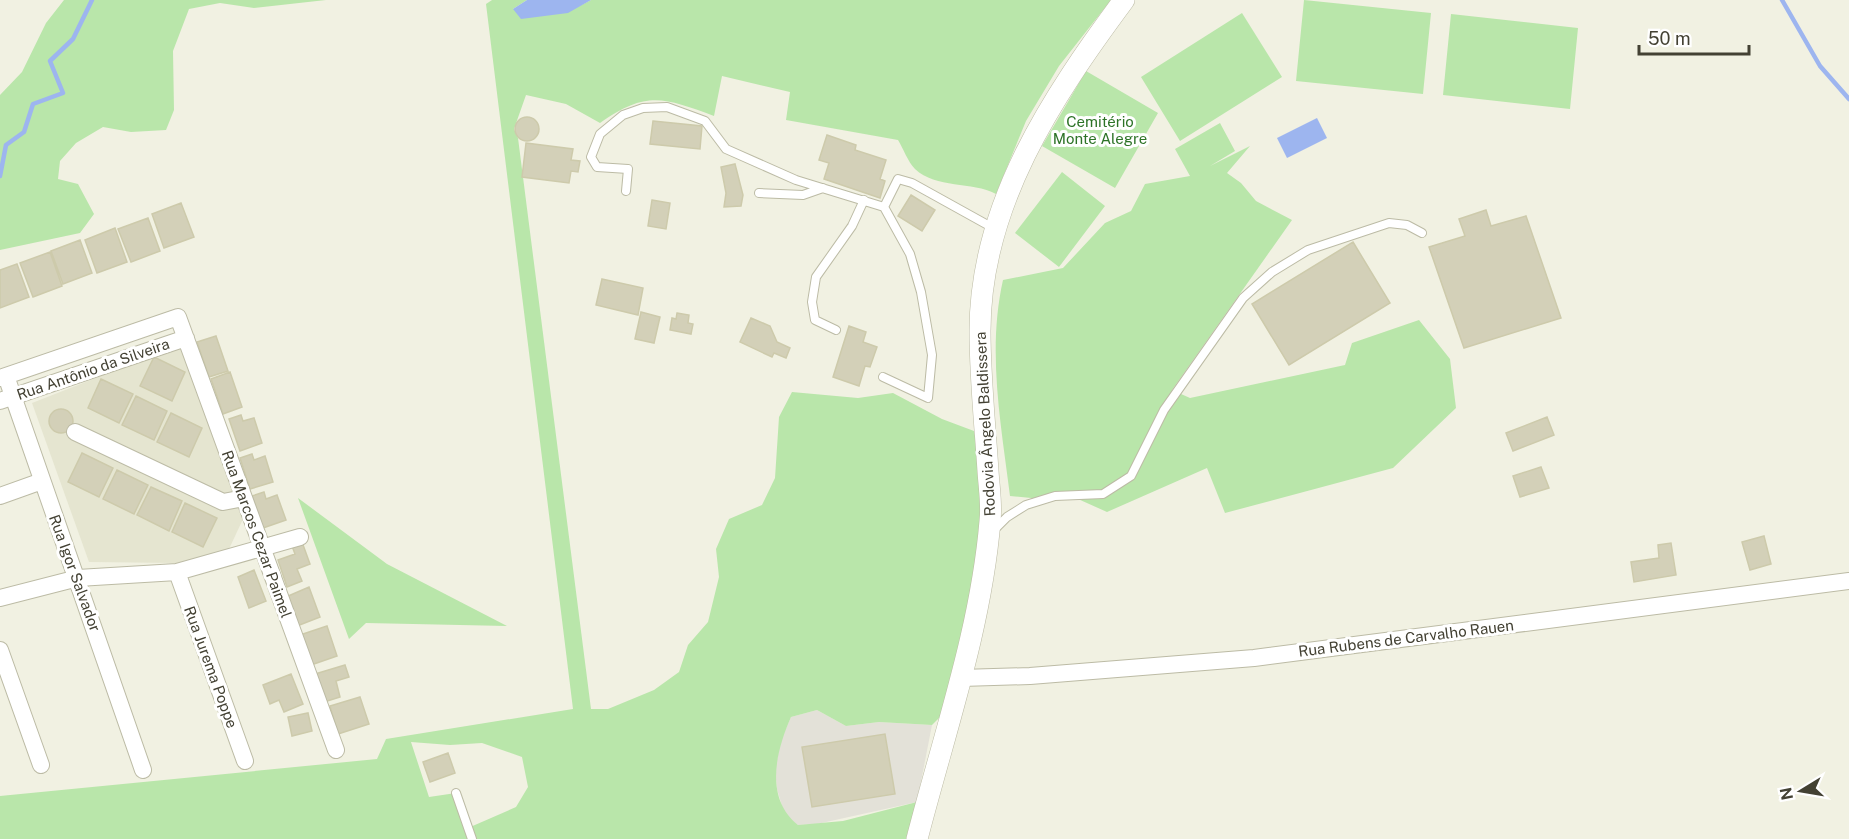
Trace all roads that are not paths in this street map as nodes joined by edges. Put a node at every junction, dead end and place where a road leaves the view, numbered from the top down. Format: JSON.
{"nodes":[{"id":1,"x":1124,"y":0,"type":"edge"},
{"id":2,"x":824,"y":188,"type":"junction"},
{"id":3,"x":626,"y":191,"type":"dead end"},
{"id":4,"x":759,"y":193,"type":"dead end"},
{"id":5,"x":864,"y":200,"type":"junction"},
{"id":6,"x":884,"y":207,"type":"junction"},
{"id":7,"x":995,"y":230,"type":"junction"},
{"id":8,"x":1422,"y":233,"type":"dead end"},
{"id":9,"x":178,"y":317,"type":"joint"},
{"id":10,"x":837,"y":330,"type":"dead end"},
{"id":11,"x":186,"y":338,"type":"junction"},
{"id":12,"x":3,"y":377,"type":"edge"},
{"id":13,"x":883,"y":378,"type":"dead end"},
{"id":14,"x":6,"y":399,"type":"edge"},
{"id":15,"x":75,"y":432,"type":"dead end"},
{"id":16,"x":42,"y":481,"type":"junction"},
{"id":17,"x":0,"y":496,"type":"edge"},
{"id":18,"x":244,"y":498,"type":"junction"},
{"id":19,"x":300,"y":537,"type":"dead end"},
{"id":20,"x":988,"y":537,"type":"junction"},
{"id":21,"x":262,"y":548,"type":"junction"},
{"id":22,"x":177,"y":572,"type":"junction"},
{"id":23,"x":78,"y":578,"type":"junction"},
{"id":24,"x":1849,"y":581,"type":"edge"},
{"id":25,"x":0,"y":598,"type":"edge"},
{"id":26,"x":0,"y":650,"type":"edge"},
{"id":27,"x":961,"y":678,"type":"junction"},
{"id":28,"x":336,"y":750,"type":"dead end"},
{"id":29,"x":245,"y":761,"type":"dead end"},
{"id":30,"x":41,"y":765,"type":"dead end"},
{"id":31,"x":143,"y":770,"type":"dead end"},
{"id":32,"x":456,"y":793,"type":"dead end"},
{"id":33,"x":472,"y":839,"type":"edge"},
{"id":34,"x":917,"y":839,"type":"edge"}],
"edges":[{"from":1,"to":7,"type":"street","name":"Rodovia Ângelo Baldissera"},
{"from":2,"to":3,"type":"lane"},
{"from":2,"to":4,"type":"lane"},
{"from":2,"to":5,"type":"lane"},
{"from":5,"to":6,"type":"lane"},
{"from":5,"to":10,"type":"lane"},
{"from":6,"to":7,"type":"lane"},
{"from":6,"to":13,"type":"lane"},
{"from":7,"to":20,"type":"street","name":"Rodovia Ângelo Baldissera"},
{"from":8,"to":20,"type":"lane"},
{"from":9,"to":11,"type":"street","name":"Rua Marcos Cezar Paimel"},
{"from":9,"to":12,"type":"street","name":"Rua Antônio da Silveira"},
{"from":11,"to":14,"type":"street","name":"Rua Antônio da Silveira"},
{"from":11,"to":18,"type":"street","name":"Rua Marcos Cezar Paimel"},
{"from":12,"to":14,"type":"street","name":"Rua Igor Salvador"},
{"from":14,"to":16,"type":"street","name":"Rua Igor Salvador"},
{"from":15,"to":18,"type":"street"},
{"from":16,"to":17,"type":"street"},
{"from":16,"to":23,"type":"street","name":"Rua Igor Salvador"},
{"from":18,"to":21,"type":"street","name":"Rua Marcos Cezar Paimel"},
{"from":19,"to":21,"type":"street"},
{"from":20,"to":27,"type":"street","name":"Rodovia Ângelo Baldissera"},
{"from":21,"to":22,"type":"street"},
{"from":21,"to":28,"type":"street","name":"Rua Marcos Cezar Paimel"},
{"from":22,"to":23,"type":"street"},
{"from":22,"to":29,"type":"street","name":"Rua Jurema Poppe"},
{"from":23,"to":25,"type":"street"},
{"from":23,"to":31,"type":"street","name":"Rua Igor Salvador"},
{"from":24,"to":27,"type":"street","name":"Rua Rubens de Carvalho Rauen"},
{"from":26,"to":30,"type":"street"},
{"from":27,"to":34,"type":"street","name":"Rodovia Ângelo Baldissera"},
{"from":32,"to":33,"type":"lane"}]}
